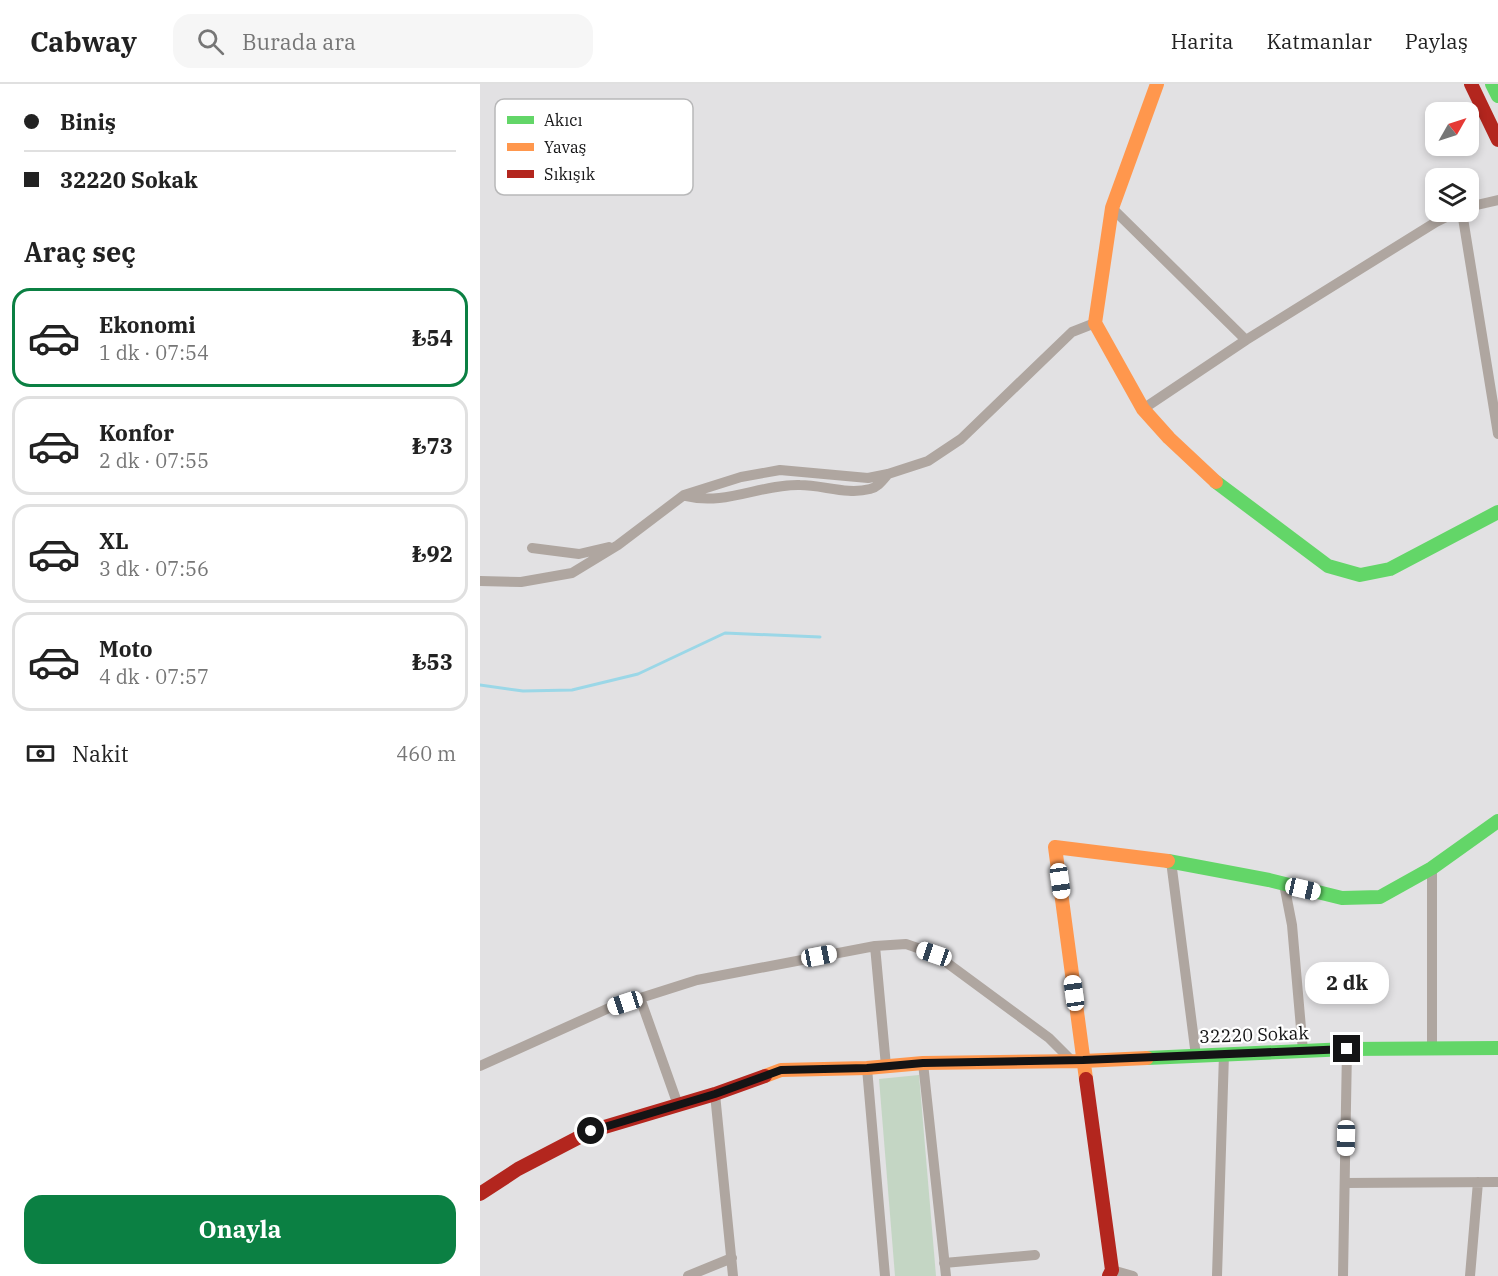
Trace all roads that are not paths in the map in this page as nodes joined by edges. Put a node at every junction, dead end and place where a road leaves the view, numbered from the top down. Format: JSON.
{"nodes":[{"id":1,"x":1158,"y":84,"type":"edge"},
{"id":2,"x":1471,"y":84,"type":"edge"},
{"id":3,"x":1492,"y":84,"type":"edge"},
{"id":4,"x":1498,"y":96,"type":"edge"},
{"id":5,"x":1498,"y":140,"type":"edge"},
{"id":6,"x":1498,"y":200,"type":"edge"},
{"id":7,"x":1479,"y":204,"type":"edge"},
{"id":8,"x":1112,"y":208,"type":"junction"},
{"id":9,"x":1436,"y":222,"type":"edge"},
{"id":10,"x":1464,"y":222,"type":"edge"},
{"id":11,"x":1095,"y":323,"type":"junction"},
{"id":12,"x":1246,"y":340,"type":"junction"},
{"id":13,"x":1143,"y":409,"type":"junction"},
{"id":14,"x":1498,"y":434,"type":"edge"},
{"id":15,"x":888,"y":474,"type":"junction"},
{"id":16,"x":684,"y":495,"type":"junction"},
{"id":17,"x":1498,"y":512,"type":"edge"},
{"id":18,"x":618,"y":545,"type":"junction"},
{"id":19,"x":532,"y":548,"type":"dead end"},
{"id":20,"x":480,"y":581,"type":"edge"},
{"id":21,"x":1498,"y":821,"type":"edge"},
{"id":22,"x":1171,"y":861,"type":"junction"},
{"id":23,"x":1432,"y":868,"type":"junction"},
{"id":24,"x":1284,"y":884,"type":"junction"},
{"id":25,"x":875,"y":946,"type":"junction"},
{"id":26,"x":640,"y":999,"type":"junction"},
{"id":27,"x":1432,"y":1048,"type":"junction"},
{"id":28,"x":1498,"y":1048,"type":"edge"},
{"id":29,"x":1347,"y":1049,"type":"junction"},
{"id":30,"x":1303,"y":1051,"type":"junction"},
{"id":31,"x":1224,"y":1054,"type":"junction"},
{"id":32,"x":1196,"y":1056,"type":"junction"},
{"id":33,"x":1077,"y":1060,"type":"junction"},
{"id":34,"x":923,"y":1063,"type":"junction"},
{"id":35,"x":480,"y":1066,"type":"edge"},
{"id":36,"x":886,"y":1066,"type":"junction"},
{"id":37,"x":867,"y":1068,"type":"junction"},
{"id":38,"x":715,"y":1094,"type":"junction"},
{"id":39,"x":678,"y":1105,"type":"junction"},
{"id":40,"x":1478,"y":1182,"type":"junction"},
{"id":41,"x":1498,"y":1182,"type":"edge"},
{"id":42,"x":1345,"y":1183,"type":"junction"},
{"id":43,"x":480,"y":1194,"type":"edge"},
{"id":44,"x":1035,"y":1256,"type":"dead end"},
{"id":45,"x":732,"y":1258,"type":"junction"},
{"id":46,"x":944,"y":1263,"type":"junction"},
{"id":47,"x":1110,"y":1273,"type":"edge"},
{"id":48,"x":688,"y":1276,"type":"edge"},
{"id":49,"x":733,"y":1276,"type":"edge"},
{"id":50,"x":885,"y":1276,"type":"edge"},
{"id":51,"x":946,"y":1276,"type":"edge"},
{"id":52,"x":1133,"y":1276,"type":"edge"},
{"id":53,"x":1217,"y":1276,"type":"edge"},
{"id":54,"x":1343,"y":1276,"type":"edge"},
{"id":55,"x":1470,"y":1276,"type":"edge"}],
"edges":[{"from":1,"to":8,"type":"street"},
{"from":2,"to":5,"type":"street"},
{"from":3,"to":4,"type":"street"},
{"from":6,"to":7,"type":"street"},
{"from":8,"to":11,"type":"street"},
{"from":8,"to":12,"type":"street"},
{"from":9,"to":12,"type":"street"},
{"from":10,"to":14,"type":"street"},
{"from":11,"to":13,"type":"street"},
{"from":11,"to":15,"type":"street"},
{"from":12,"to":13,"type":"street"},
{"from":13,"to":17,"type":"street"},
{"from":15,"to":16,"type":"street"},
{"from":15,"to":16,"type":"street"},
{"from":16,"to":18,"type":"street"},
{"from":18,"to":19,"type":"street"},
{"from":18,"to":20,"type":"street"},
{"from":21,"to":23,"type":"street"},
{"from":22,"to":24,"type":"street"},
{"from":22,"to":32,"type":"street"},
{"from":22,"to":33,"type":"street"},
{"from":23,"to":24,"type":"street"},
{"from":23,"to":27,"type":"street"},
{"from":24,"to":30,"type":"street"},
{"from":25,"to":26,"type":"street"},
{"from":25,"to":33,"type":"street"},
{"from":25,"to":36,"type":"street"},
{"from":26,"to":35,"type":"street"},
{"from":26,"to":39,"type":"street"},
{"from":27,"to":28,"type":"street","name":"32220 Sokak"},
{"from":27,"to":29,"type":"street","name":"32220 Sokak"},
{"from":29,"to":30,"type":"street","name":"32220 Sokak"},
{"from":29,"to":42,"type":"street"},
{"from":30,"to":31,"type":"street","name":"32220 Sokak"},
{"from":31,"to":32,"type":"street","name":"32220 Sokak"},
{"from":31,"to":53,"type":"street"},
{"from":32,"to":33,"type":"street","name":"32220 Sokak"},
{"from":33,"to":34,"type":"street","name":"32220 Sokak"},
{"from":33,"to":47,"type":"street"},
{"from":34,"to":36,"type":"street","name":"32220 Sokak"},
{"from":34,"to":46,"type":"street"},
{"from":36,"to":37,"type":"street","name":"32220 Sokak"},
{"from":37,"to":38,"type":"street","name":"32220 Sokak"},
{"from":37,"to":50,"type":"street"},
{"from":38,"to":39,"type":"street","name":"32220 Sokak"},
{"from":38,"to":45,"type":"street"},
{"from":39,"to":43,"type":"street","name":"32220 Sokak"},
{"from":40,"to":41,"type":"street"},
{"from":40,"to":42,"type":"street"},
{"from":40,"to":55,"type":"street"},
{"from":42,"to":54,"type":"street"},
{"from":44,"to":46,"type":"street"},
{"from":45,"to":48,"type":"street"},
{"from":45,"to":49,"type":"street"},
{"from":46,"to":51,"type":"street"},
{"from":47,"to":52,"type":"street"}]}
